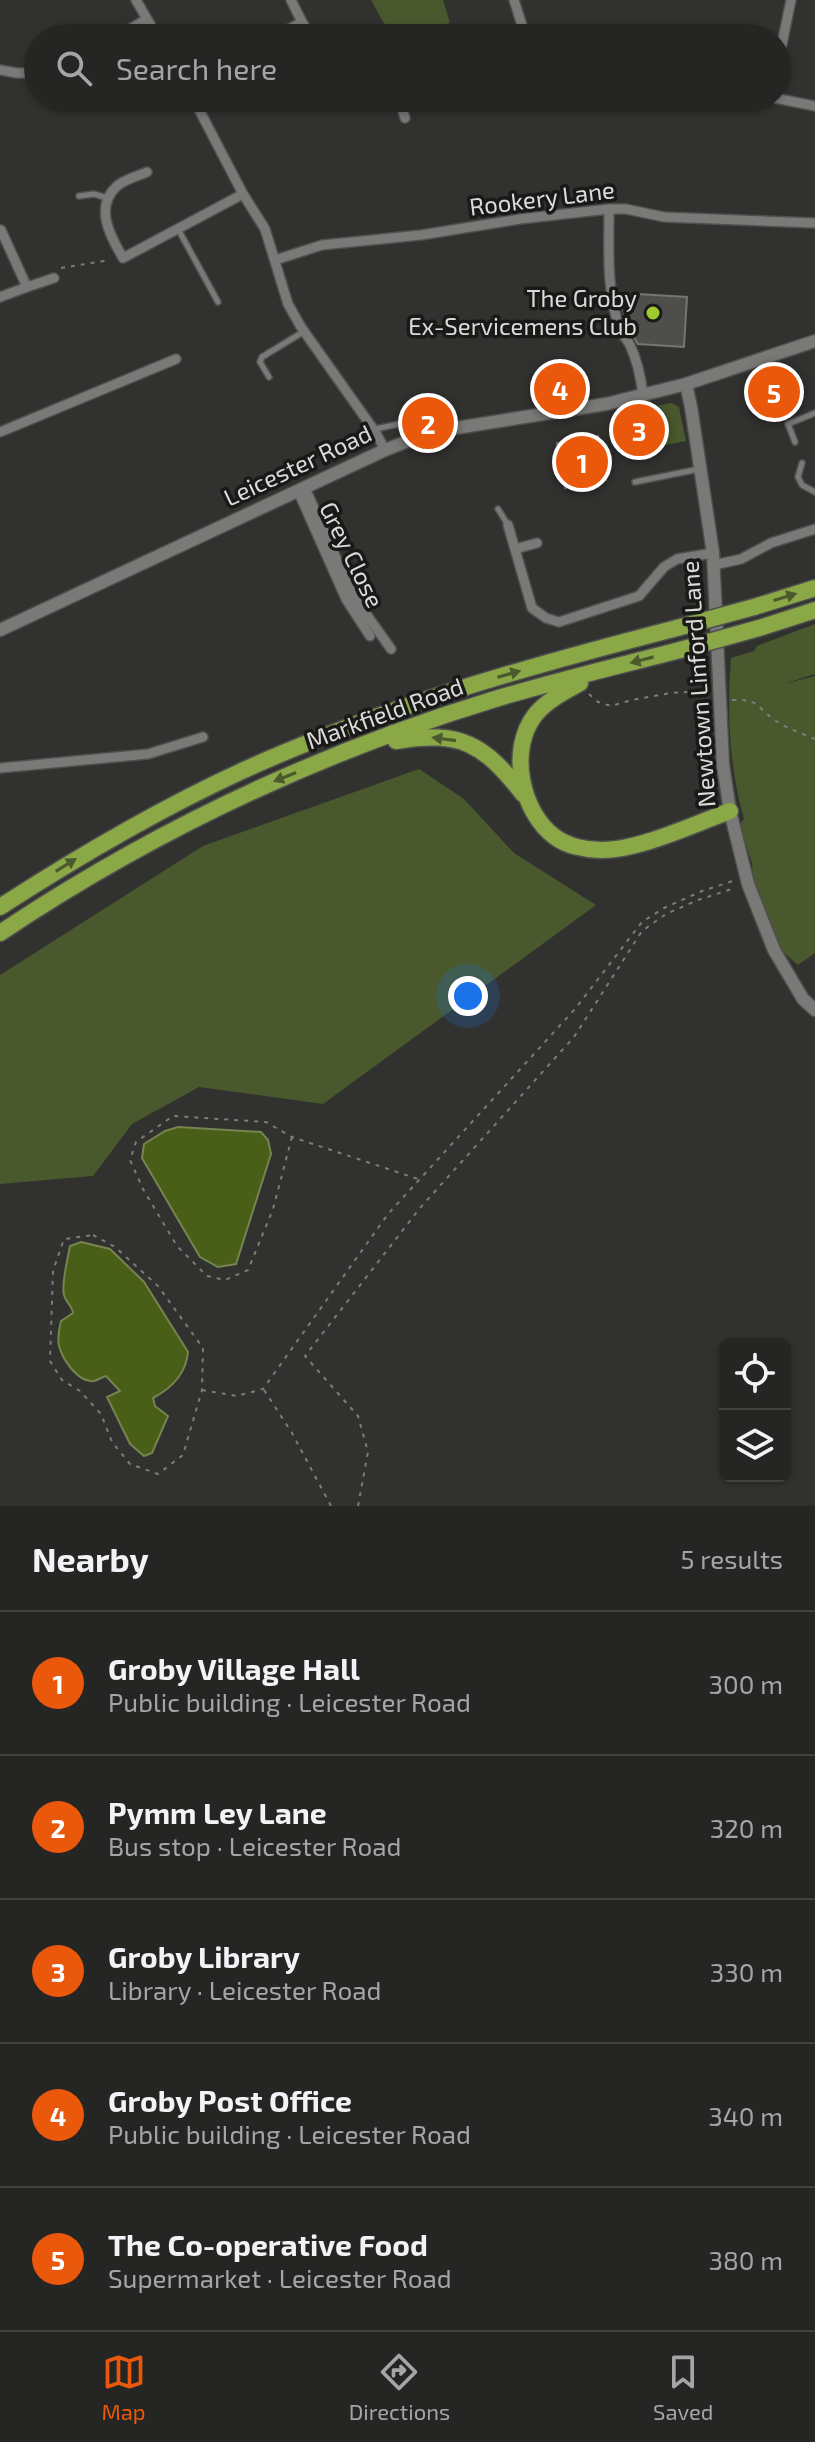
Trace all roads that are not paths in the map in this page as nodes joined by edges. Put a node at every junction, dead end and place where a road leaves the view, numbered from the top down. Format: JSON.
{"nodes":[{"id":1,"x":136,"y":0,"type":"edge"},
{"id":2,"x":291,"y":0,"type":"edge"},
{"id":3,"x":514,"y":0,"type":"edge"},
{"id":4,"x":791,"y":0,"type":"edge"},
{"id":5,"x":147,"y":19,"type":"junction"},
{"id":6,"x":302,"y":22,"type":"joint"},
{"id":7,"x":139,"y":24,"type":"edge"},
{"id":8,"x":150,"y":24,"type":"edge"},
{"id":9,"x":298,"y":24,"type":"edge"},
{"id":10,"x":522,"y":24,"type":"edge"},
{"id":11,"x":786,"y":24,"type":"edge"},
{"id":12,"x":0,"y":70,"type":"edge"},
{"id":13,"x":24,"y":73,"type":"edge"},
{"id":14,"x":791,"y":101,"type":"edge"},
{"id":15,"x":815,"y":106,"type":"edge"},
{"id":16,"x":200,"y":112,"type":"edge"},
{"id":17,"x":403,"y":112,"type":"edge"},
{"id":18,"x":405,"y":118,"type":"dead end"},
{"id":19,"x":147,"y":172,"type":"dead end"},
{"id":20,"x":243,"y":194,"type":"junction"},
{"id":21,"x":79,"y":196,"type":"dead end"},
{"id":22,"x":107,"y":198,"type":"junction"},
{"id":23,"x":609,"y":209,"type":"junction"},
{"id":24,"x":815,"y":223,"type":"edge"},
{"id":25,"x":177,"y":228,"type":"junction"},
{"id":26,"x":1,"y":230,"type":"edge"},
{"id":27,"x":275,"y":260,"type":"junction"},
{"id":28,"x":54,"y":278,"type":"road end"},
{"id":29,"x":27,"y":287,"type":"junction"},
{"id":30,"x":0,"y":297,"type":"edge"},
{"id":31,"x":218,"y":302,"type":"dead end"},
{"id":32,"x":304,"y":331,"type":"junction"},
{"id":33,"x":815,"y":341,"type":"edge"},
{"id":34,"x":176,"y":359,"type":"dead end"},
{"id":35,"x":269,"y":377,"type":"dead end"},
{"id":36,"x":686,"y":384,"type":"junction"},
{"id":37,"x":643,"y":395,"type":"junction"},
{"id":38,"x":815,"y":413,"type":"edge"},
{"id":39,"x":437,"y":416,"type":"dead end"},
{"id":40,"x":374,"y":429,"type":"junction"},
{"id":41,"x":0,"y":432,"type":"edge"},
{"id":42,"x":795,"y":442,"type":"dead end"},
{"id":43,"x":385,"y":450,"type":"junction"},
{"id":44,"x":802,"y":463,"type":"dead end"},
{"id":45,"x":700,"y":469,"type":"junction"},
{"id":46,"x":635,"y":482,"type":"dead end"},
{"id":47,"x":302,"y":489,"type":"junction"},
{"id":48,"x":815,"y":492,"type":"edge"},
{"id":49,"x":498,"y":509,"type":"dead end"},
{"id":50,"x":508,"y":525,"type":"joint"},
{"id":51,"x":815,"y":529,"type":"edge"},
{"id":52,"x":537,"y":543,"type":"dead end"},
{"id":53,"x":515,"y":549,"type":"junction"},
{"id":54,"x":713,"y":559,"type":"junction"},
{"id":55,"x":815,"y":588,"type":"edge"},
{"id":56,"x":815,"y":610,"type":"edge"},
{"id":57,"x":0,"y":630,"type":"edge"},
{"id":58,"x":370,"y":636,"type":"dead end"},
{"id":59,"x":391,"y":649,"type":"dead end"},
{"id":60,"x":603,"y":670,"type":"junction"},
{"id":61,"x":203,"y":737,"type":"dead end"},
{"id":62,"x":357,"y":748,"type":"junction"},
{"id":63,"x":0,"y":768,"type":"edge"},
{"id":64,"x":526,"y":798,"type":"junction"},
{"id":65,"x":730,"y":811,"type":"junction"},
{"id":66,"x":0,"y":907,"type":"edge"},
{"id":67,"x":0,"y":933,"type":"edge"},
{"id":68,"x":815,"y":1010,"type":"edge"}],
"edges":[{"from":1,"to":5,"type":"street"},
{"from":2,"to":6,"type":"street"},
{"from":3,"to":10,"type":"street"},
{"from":4,"to":11,"type":"street"},
{"from":5,"to":7,"type":"street"},
{"from":5,"to":8,"type":"street"},
{"from":6,"to":9,"type":"street"},
{"from":12,"to":13,"type":"street"},
{"from":14,"to":15,"type":"street"},
{"from":16,"to":20,"type":"street"},
{"from":17,"to":18,"type":"street"},
{"from":19,"to":22,"type":"street"},
{"from":20,"to":25,"type":"street"},
{"from":20,"to":27,"type":"street"},
{"from":21,"to":22,"type":"lane"},
{"from":22,"to":25,"type":"street"},
{"from":23,"to":24,"type":"street","name":"Rookery Lane"},
{"from":23,"to":27,"type":"street","name":"Rookery Lane"},
{"from":23,"to":37,"type":"street"},
{"from":25,"to":31,"type":"lane"},
{"from":26,"to":29,"type":"street"},
{"from":27,"to":32,"type":"street"},
{"from":28,"to":29,"type":"street"},
{"from":29,"to":30,"type":"street"},
{"from":32,"to":35,"type":"lane"},
{"from":32,"to":40,"type":"street"},
{"from":33,"to":36,"type":"street","name":"Leicester Road"},
{"from":34,"to":41,"type":"street"},
{"from":36,"to":37,"type":"street","name":"Leicester Road"},
{"from":36,"to":45,"type":"street","name":"Newtown Linford Lane"},
{"from":37,"to":43,"type":"street","name":"Leicester Road"},
{"from":38,"to":42,"type":"lane"},
{"from":39,"to":40,"type":"lane"},
{"from":40,"to":43,"type":"street"},
{"from":43,"to":47,"type":"street","name":"Leicester Road"},
{"from":44,"to":48,"type":"lane"},
{"from":45,"to":46,"type":"lane"},
{"from":45,"to":54,"type":"street","name":"Newtown Linford Lane"},
{"from":47,"to":57,"type":"street","name":"Leicester Road"},
{"from":47,"to":58,"type":"street","name":"Grey Close"},
{"from":47,"to":59,"type":"street"},
{"from":49,"to":50,"type":"lane"},
{"from":50,"to":53,"type":"street"},
{"from":51,"to":54,"type":"street"},
{"from":52,"to":53,"type":"street"},
{"from":53,"to":54,"type":"street"},
{"from":54,"to":65,"type":"street","name":"Newtown Linford Lane"},
{"from":66,"to":55,"type":"highway","name":"Markfield Road","one_way":true,"bridge":true},
{"from":56,"to":60,"type":"highway","name":"Markfield Road","one_way":true,"bridge":true},
{"from":60,"to":62,"type":"highway","name":"Markfield Road"},
{"from":60,"to":64,"type":"highway"},
{"from":61,"to":63,"type":"street"},
{"from":64,"to":62,"type":"highway","one_way":true},
{"from":62,"to":67,"type":"highway","name":"Markfield Road","one_way":true},
{"from":64,"to":65,"type":"highway"},
{"from":65,"to":68,"type":"street","name":"Newtown Linford Lane"}]}
